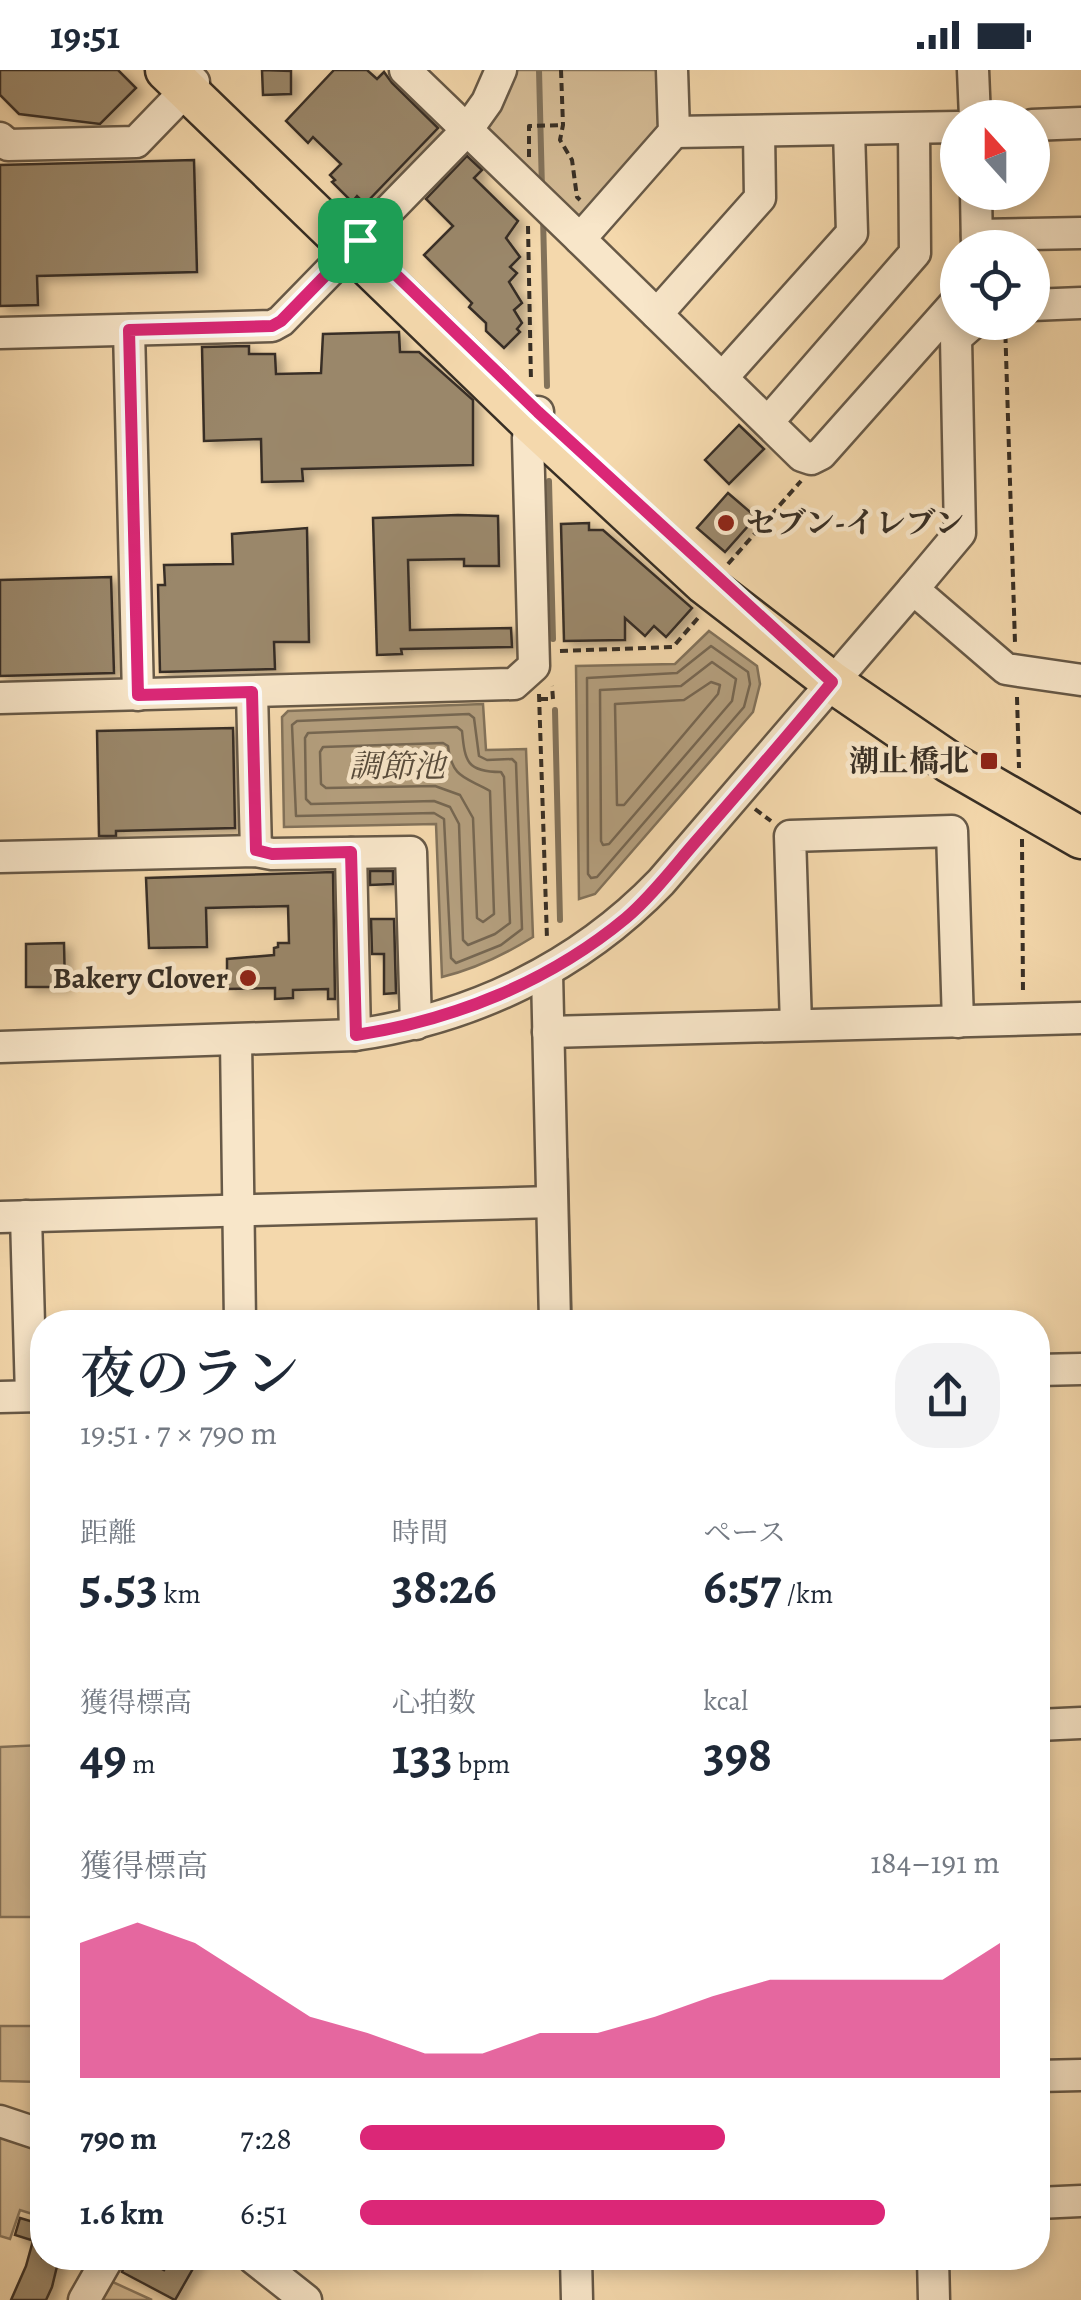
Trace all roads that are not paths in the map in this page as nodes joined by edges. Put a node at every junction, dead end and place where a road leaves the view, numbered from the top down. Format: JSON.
{"nodes":[{"id":1,"x":406,"y":70,"type":"edge"},
{"id":2,"x":501,"y":70,"type":"edge"},
{"id":3,"x":672,"y":70,"type":"edge"},
{"id":4,"x":973,"y":70,"type":"edge"},
{"id":5,"x":182,"y":78,"type":"edge"},
{"id":6,"x":974,"y":100,"type":"edge"},
{"id":7,"x":1081,"y":123,"type":"edge"},
{"id":8,"x":1050,"y":124,"type":"edge"},
{"id":9,"x":940,"y":128,"type":"edge"},
{"id":10,"x":914,"y":129,"type":"junction"},
{"id":11,"x":467,"y":130,"type":"junction"},
{"id":12,"x":849,"y":130,"type":"junction"},
{"id":13,"x":674,"y":132,"type":"junction"},
{"id":14,"x":759,"y":132,"type":"junction"},
{"id":15,"x":0,"y":138,"type":"edge"},
{"id":16,"x":590,"y":228,"type":"junction"},
{"id":17,"x":1081,"y":232,"type":"edge"},
{"id":18,"x":1050,"y":235,"type":"edge"},
{"id":19,"x":356,"y":245,"type":"junction"},
{"id":20,"x":1081,"y":303,"type":"edge"},
{"id":21,"x":1050,"y":304,"type":"edge"},
{"id":22,"x":657,"y":314,"type":"junction"},
{"id":23,"x":940,"y":320,"type":"edge"},
{"id":24,"x":129,"y":330,"type":"junction"},
{"id":25,"x":0,"y":333,"type":"edge"},
{"id":26,"x":956,"y":340,"type":"edge"},
{"id":27,"x":722,"y":378,"type":"junction"},
{"id":28,"x":533,"y":408,"type":"junction"},
{"id":29,"x":768,"y":422,"type":"junction"},
{"id":30,"x":913,"y":590,"type":"junction"},
{"id":31,"x":1081,"y":680,"type":"edge"},
{"id":32,"x":832,"y":682,"type":"junction"},
{"id":33,"x":252,"y":692,"type":"junction"},
{"id":34,"x":138,"y":695,"type":"junction"},
{"id":35,"x":0,"y":698,"type":"edge"},
{"id":36,"x":1081,"y":838,"type":"edge"},
{"id":37,"x":256,"y":850,"type":"junction"},
{"id":38,"x":351,"y":852,"type":"junction"},
{"id":39,"x":0,"y":857,"type":"edge"},
{"id":40,"x":545,"y":960,"type":"junction"},
{"id":41,"x":1081,"y":1018,"type":"edge"},
{"id":42,"x":958,"y":1022,"type":"junction"},
{"id":43,"x":416,"y":1024,"type":"junction"},
{"id":44,"x":796,"y":1025,"type":"junction"},
{"id":45,"x":548,"y":1032,"type":"junction"},
{"id":46,"x":356,"y":1035,"type":"junction"},
{"id":47,"x":236,"y":1040,"type":"junction"},
{"id":48,"x":0,"y":1047,"type":"edge"},
{"id":49,"x":552,"y":1202,"type":"junction"},
{"id":50,"x":238,"y":1211,"type":"junction"},
{"id":51,"x":13,"y":1216,"type":"edge"},
{"id":52,"x":240,"y":1310,"type":"edge"},
{"id":53,"x":555,"y":1310,"type":"edge"},
{"id":54,"x":30,"y":1344,"type":"edge"},
{"id":55,"x":1050,"y":1370,"type":"edge"},
{"id":56,"x":1081,"y":1370,"type":"edge"},
{"id":57,"x":30,"y":1396,"type":"edge"},
{"id":58,"x":0,"y":1397,"type":"edge"},
{"id":59,"x":1081,"y":1723,"type":"edge"},
{"id":60,"x":1050,"y":1724,"type":"edge"},
{"id":61,"x":1081,"y":2074,"type":"edge"},
{"id":62,"x":1050,"y":2075,"type":"edge"},
{"id":63,"x":0,"y":2121,"type":"edge"},
{"id":64,"x":30,"y":2130,"type":"edge"},
{"id":65,"x":1081,"y":2201,"type":"edge"},
{"id":66,"x":1050,"y":2202,"type":"edge"},
{"id":67,"x":100,"y":2270,"type":"edge"},
{"id":68,"x":274,"y":2270,"type":"edge"},
{"id":69,"x":576,"y":2270,"type":"edge"},
{"id":70,"x":933,"y":2270,"type":"edge"},
{"id":71,"x":80,"y":2298,"type":"edge"},
{"id":72,"x":306,"y":2300,"type":"edge"},
{"id":73,"x":577,"y":2300,"type":"edge"},
{"id":74,"x":934,"y":2300,"type":"edge"}],
"edges":[{"from":1,"to":11,"type":"street"},
{"from":2,"to":11,"type":"street"},
{"from":3,"to":13,"type":"street"},
{"from":4,"to":6,"type":"street"},
{"from":5,"to":15,"type":"street"},
{"from":5,"to":19,"type":"main road"},
{"from":7,"to":8,"type":"street"},
{"from":9,"to":10,"type":"street"},
{"from":10,"to":12,"type":"street"},
{"from":10,"to":29,"type":"street"},
{"from":11,"to":16,"type":"street"},
{"from":11,"to":19,"type":"street"},
{"from":12,"to":14,"type":"street"},
{"from":12,"to":27,"type":"street"},
{"from":13,"to":14,"type":"street"},
{"from":13,"to":16,"type":"street"},
{"from":14,"to":22,"type":"street"},
{"from":16,"to":22,"type":"street"},
{"from":17,"to":18,"type":"street"},
{"from":19,"to":24,"type":"street"},
{"from":19,"to":28,"type":"main road"},
{"from":20,"to":21,"type":"street"},
{"from":22,"to":27,"type":"street"},
{"from":23,"to":29,"type":"street"},
{"from":24,"to":25,"type":"street"},
{"from":24,"to":34,"type":"street"},
{"from":26,"to":30,"type":"street"},
{"from":27,"to":29,"type":"street"},
{"from":28,"to":32,"type":"main road"},
{"from":28,"to":33,"type":"street"},
{"from":30,"to":31,"type":"street"},
{"from":30,"to":32,"type":"street"},
{"from":32,"to":36,"type":"main road"},
{"from":32,"to":40,"type":"street"},
{"from":33,"to":34,"type":"street"},
{"from":33,"to":37,"type":"street"},
{"from":34,"to":35,"type":"street"},
{"from":37,"to":38,"type":"street"},
{"from":37,"to":39,"type":"street"},
{"from":38,"to":43,"type":"street"},
{"from":38,"to":46,"type":"street"},
{"from":40,"to":43,"type":"street"},
{"from":40,"to":45,"type":"street"},
{"from":41,"to":42,"type":"street"},
{"from":42,"to":44,"type":"street"},
{"from":42,"to":44,"type":"street"},
{"from":43,"to":46,"type":"street"},
{"from":44,"to":45,"type":"street"},
{"from":45,"to":49,"type":"street"},
{"from":46,"to":47,"type":"street"},
{"from":47,"to":48,"type":"street"},
{"from":47,"to":50,"type":"street"},
{"from":49,"to":50,"type":"street"},
{"from":49,"to":53,"type":"street"},
{"from":50,"to":51,"type":"street"},
{"from":50,"to":52,"type":"street"},
{"from":51,"to":54,"type":"street"},
{"from":55,"to":56,"type":"street"},
{"from":57,"to":58,"type":"street"},
{"from":59,"to":60,"type":"street"},
{"from":61,"to":62,"type":"street"},
{"from":63,"to":64,"type":"street"},
{"from":65,"to":66,"type":"street"},
{"from":67,"to":71,"type":"street"},
{"from":68,"to":72,"type":"street"},
{"from":69,"to":73,"type":"street"},
{"from":70,"to":74,"type":"street"}]}
